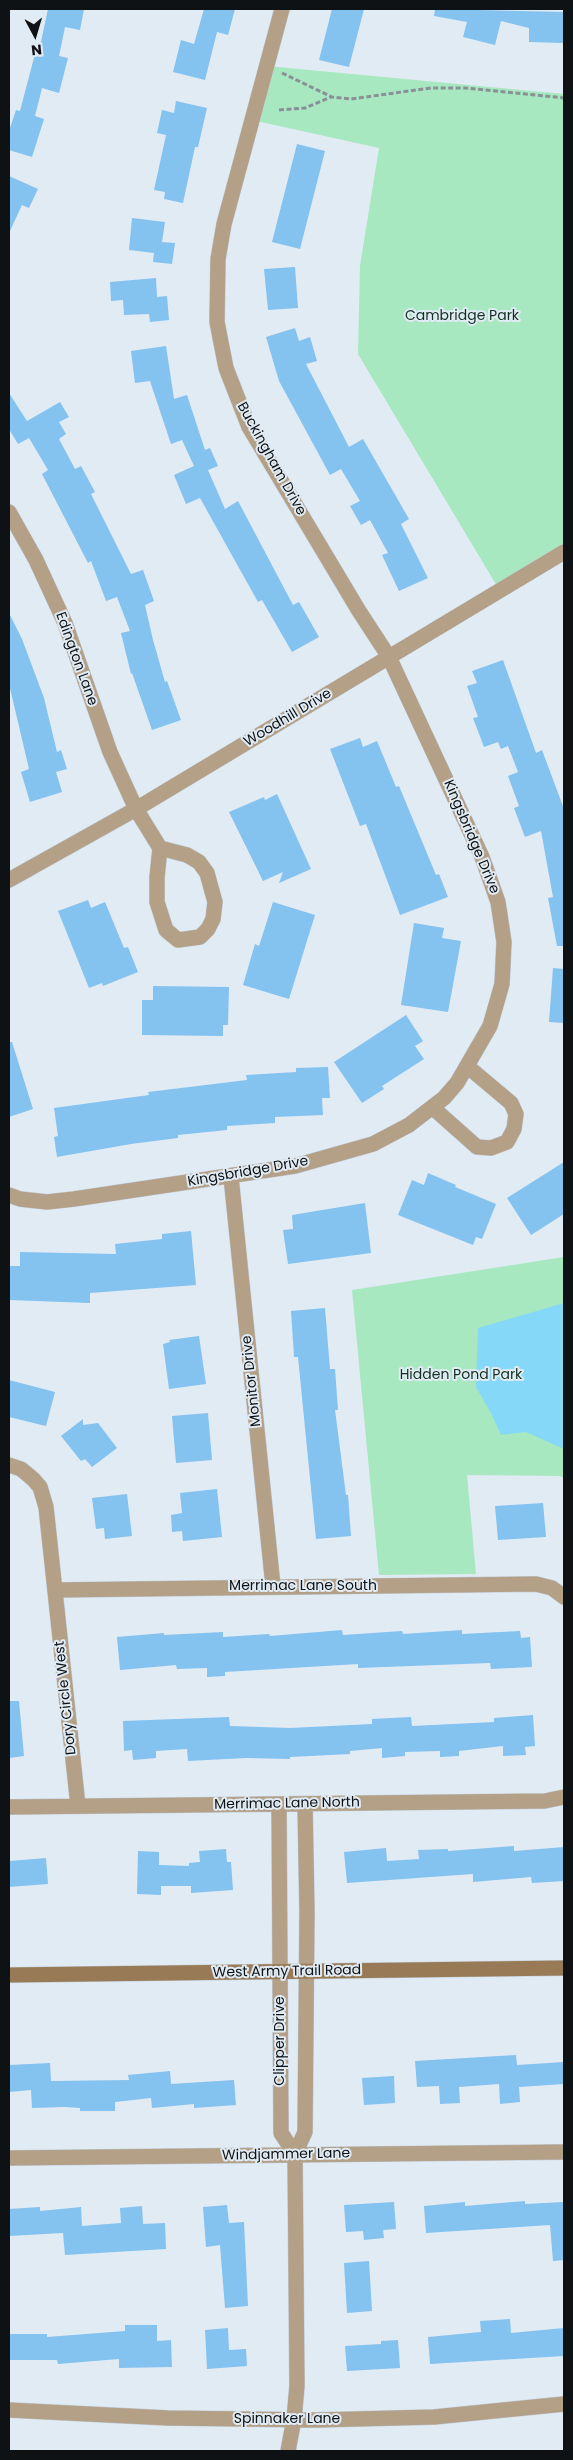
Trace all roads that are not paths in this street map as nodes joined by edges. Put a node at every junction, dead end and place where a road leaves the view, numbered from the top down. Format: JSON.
{"nodes":[{"id":1,"x":282,"y":9,"type":"edge"},
{"id":2,"x":9,"y":512,"type":"edge"},
{"id":3,"x":564,"y":552,"type":"edge"},
{"id":4,"x":389,"y":657,"type":"junction"},
{"id":5,"x":136,"y":810,"type":"junction"},
{"id":6,"x":160,"y":848,"type":"junction"},
{"id":7,"x":9,"y":880,"type":"edge"},
{"id":8,"x":467,"y":1066,"type":"junction"},
{"id":9,"x":432,"y":1107,"type":"junction"},
{"id":10,"x":231,"y":1177,"type":"junction"},
{"id":11,"x":9,"y":1195,"type":"edge"},
{"id":12,"x":9,"y":1465,"type":"edge"},
{"id":13,"x":273,"y":1586,"type":"junction"},
{"id":14,"x":55,"y":1590,"type":"junction"},
{"id":15,"x":558,"y":1592,"type":"edge"},
{"id":16,"x":564,"y":1797,"type":"edge"},
{"id":17,"x":279,"y":1804,"type":"junction"},
{"id":18,"x":305,"y":1804,"type":"junction"},
{"id":19,"x":78,"y":1806,"type":"junction"},
{"id":20,"x":9,"y":1807,"type":"edge"},
{"id":21,"x":564,"y":1968,"type":"edge"},
{"id":22,"x":280,"y":1972,"type":"junction"},
{"id":23,"x":306,"y":1972,"type":"junction"},
{"id":24,"x":9,"y":1975,"type":"edge"},
{"id":25,"x":564,"y":2152,"type":"edge"},
{"id":26,"x":295,"y":2154,"type":"junction"},
{"id":27,"x":9,"y":2158,"type":"edge"},
{"id":28,"x":564,"y":2404,"type":"edge"},
{"id":29,"x":9,"y":2410,"type":"edge"},
{"id":30,"x":294,"y":2419,"type":"junction"},
{"id":31,"x":288,"y":2451,"type":"edge"}],
"edges":[{"from":1,"to":4,"type":"street","name":"Buckingham Drive"},
{"from":2,"to":5,"type":"street","name":"Edington Lane"},
{"from":3,"to":4,"type":"street","name":"Woodhill Drive"},
{"from":4,"to":5,"type":"street","name":"Woodhill Drive"},
{"from":4,"to":8,"type":"street","name":"Kingsbridge Drive"},
{"from":5,"to":6,"type":"street","name":"Edington Lane"},
{"from":5,"to":7,"type":"street","name":"Woodhill Drive"},
{"from":6,"to":6,"type":"street"},
{"from":8,"to":9,"type":"street","name":"Kingsbridge Drive"},
{"from":8,"to":9,"type":"street"},
{"from":9,"to":10,"type":"street","name":"Kingsbridge Drive"},
{"from":10,"to":11,"type":"street","name":"Kingsbridge Drive"},
{"from":10,"to":13,"type":"street","name":"Monitor Drive"},
{"from":12,"to":14,"type":"street","name":"Dory Circle West"},
{"from":13,"to":14,"type":"street","name":"Merrimac Lane South"},
{"from":13,"to":15,"type":"street","name":"Merrimac Lane South"},
{"from":14,"to":19,"type":"street","name":"Dory Circle West"},
{"from":16,"to":18,"type":"street","name":"Merrimac Lane North"},
{"from":17,"to":18,"type":"street","name":"Merrimac Lane North"},
{"from":17,"to":19,"type":"street","name":"Merrimac Lane North"},
{"from":17,"to":22,"type":"street","name":"Clipper Drive"},
{"from":18,"to":23,"type":"street","name":"Clipper Drive"},
{"from":19,"to":20,"type":"street","name":"Merrimac Lane North"},
{"from":21,"to":23,"type":"main road","name":"West Army Trail Road"},
{"from":22,"to":23,"type":"main road","name":"West Army Trail Road"},
{"from":22,"to":24,"type":"main road","name":"West Army Trail Road"},
{"from":22,"to":26,"type":"street","name":"Clipper Drive"},
{"from":23,"to":26,"type":"street","name":"Clipper Drive"},
{"from":25,"to":26,"type":"street","name":"Windjammer Lane"},
{"from":26,"to":27,"type":"street","name":"Windjammer Lane"},
{"from":26,"to":30,"type":"street","name":"Clipper Drive"},
{"from":28,"to":30,"type":"street","name":"Spinnaker Lane"},
{"from":29,"to":30,"type":"street","name":"Spinnaker Lane"},
{"from":30,"to":31,"type":"street","name":"Clipper Drive"}]}
